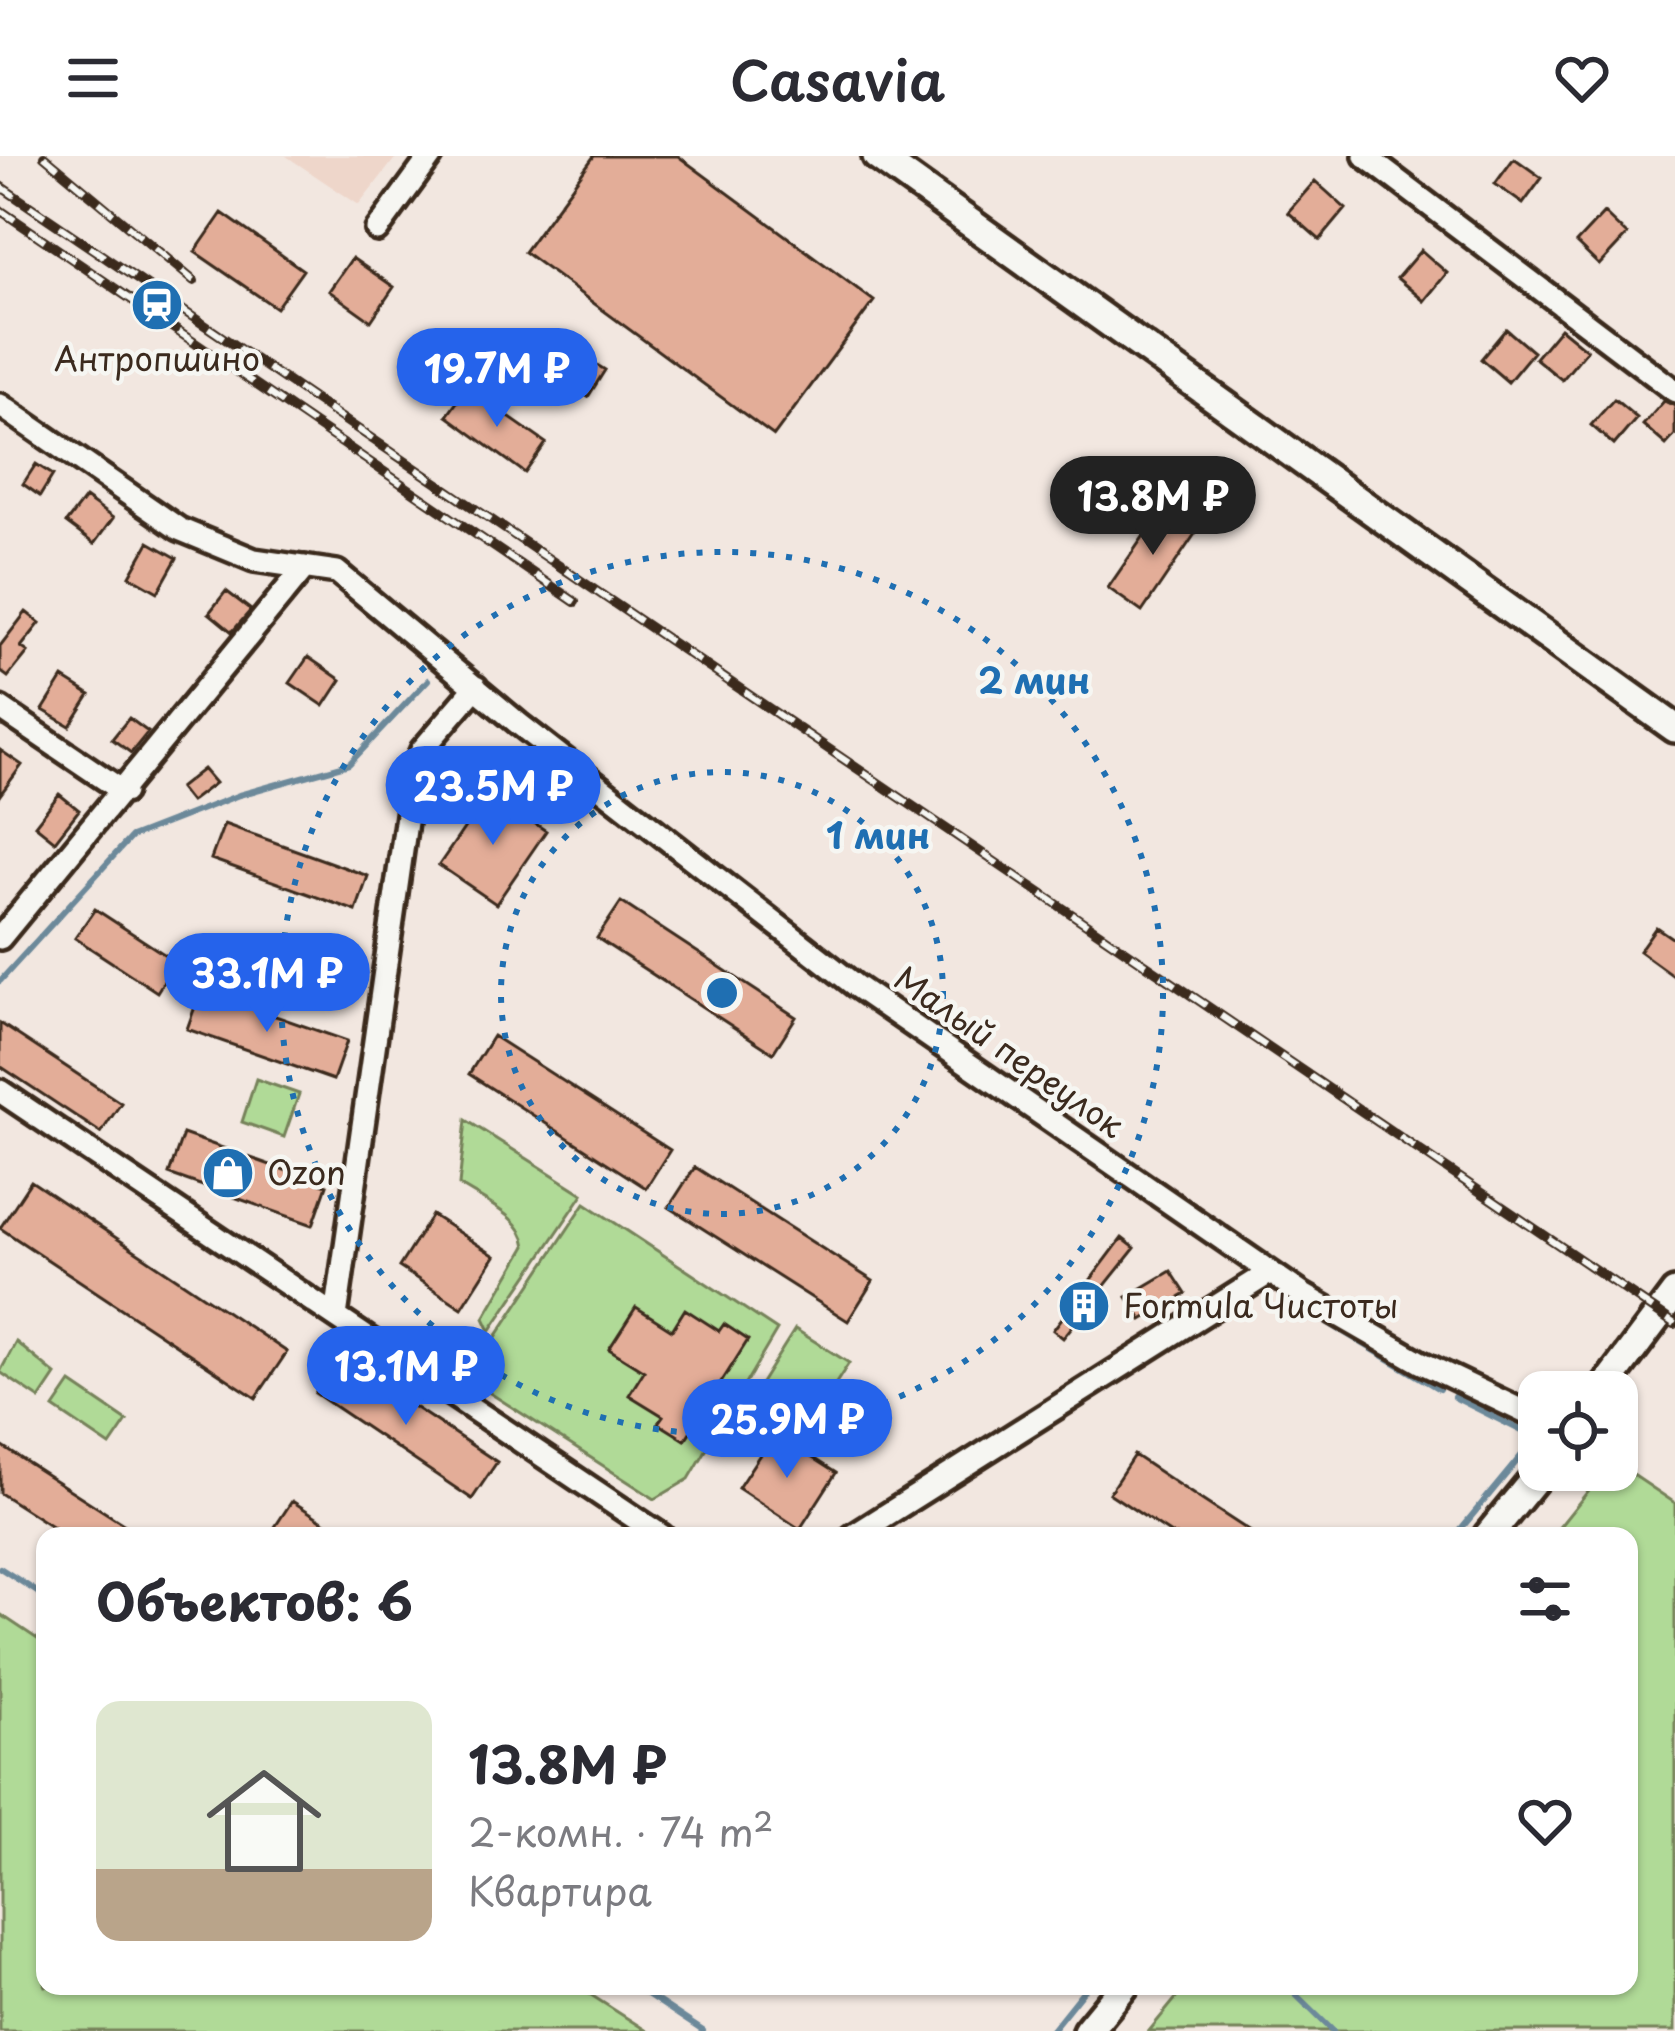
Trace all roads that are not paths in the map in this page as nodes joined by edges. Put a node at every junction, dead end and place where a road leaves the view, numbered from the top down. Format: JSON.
{"nodes":[{"id":1,"x":431,"y":156,"type":"edge"},
{"id":2,"x":877,"y":156,"type":"edge"},
{"id":3,"x":1365,"y":156,"type":"edge"},
{"id":4,"x":376,"y":230,"type":"dead end"},
{"id":5,"x":1675,"y":391,"type":"edge"},
{"id":6,"x":0,"y":405,"type":"edge"},
{"id":7,"x":305,"y":567,"type":"junction"},
{"id":8,"x":476,"y":687,"type":"junction"},
{"id":9,"x":0,"y":708,"type":"edge"},
{"id":10,"x":1675,"y":728,"type":"edge"},
{"id":11,"x":124,"y":792,"type":"junction"},
{"id":12,"x":0,"y":938,"type":"edge"},
{"id":13,"x":0,"y":1090,"type":"edge"},
{"id":14,"x":1269,"y":1273,"type":"junction"},
{"id":15,"x":1675,"y":1293,"type":"edge"},
{"id":16,"x":336,"y":1316,"type":"junction"},
{"id":17,"x":1617,"y":1371,"type":"edge"},
{"id":18,"x":1518,"y":1409,"type":"edge"},
{"id":19,"x":1524,"y":1491,"type":"edge"},
{"id":20,"x":649,"y":1527,"type":"edge"},
{"id":21,"x":867,"y":1527,"type":"edge"},
{"id":22,"x":1495,"y":1527,"type":"edge"},
{"id":23,"x":1117,"y":1995,"type":"edge"},
{"id":24,"x":1088,"y":2031,"type":"edge"}],
"edges":[{"from":1,"to":4,"type":"street"},
{"from":2,"to":10,"type":"street"},
{"from":3,"to":5,"type":"street"},
{"from":6,"to":7,"type":"street","name":"Малый переулок"},
{"from":7,"to":8,"type":"street","name":"Малый переулок"},
{"from":7,"to":11,"type":"street"},
{"from":8,"to":14,"type":"street","name":"Малый переулок"},
{"from":8,"to":16,"type":"street"},
{"from":9,"to":11,"type":"street"},
{"from":11,"to":12,"type":"street"},
{"from":13,"to":16,"type":"street"},
{"from":14,"to":18,"type":"street","name":"Малый переулок"},
{"from":14,"to":21,"type":"street"},
{"from":15,"to":17,"type":"street"},
{"from":16,"to":20,"type":"street"},
{"from":19,"to":22,"type":"street"},
{"from":23,"to":24,"type":"street"}]}
